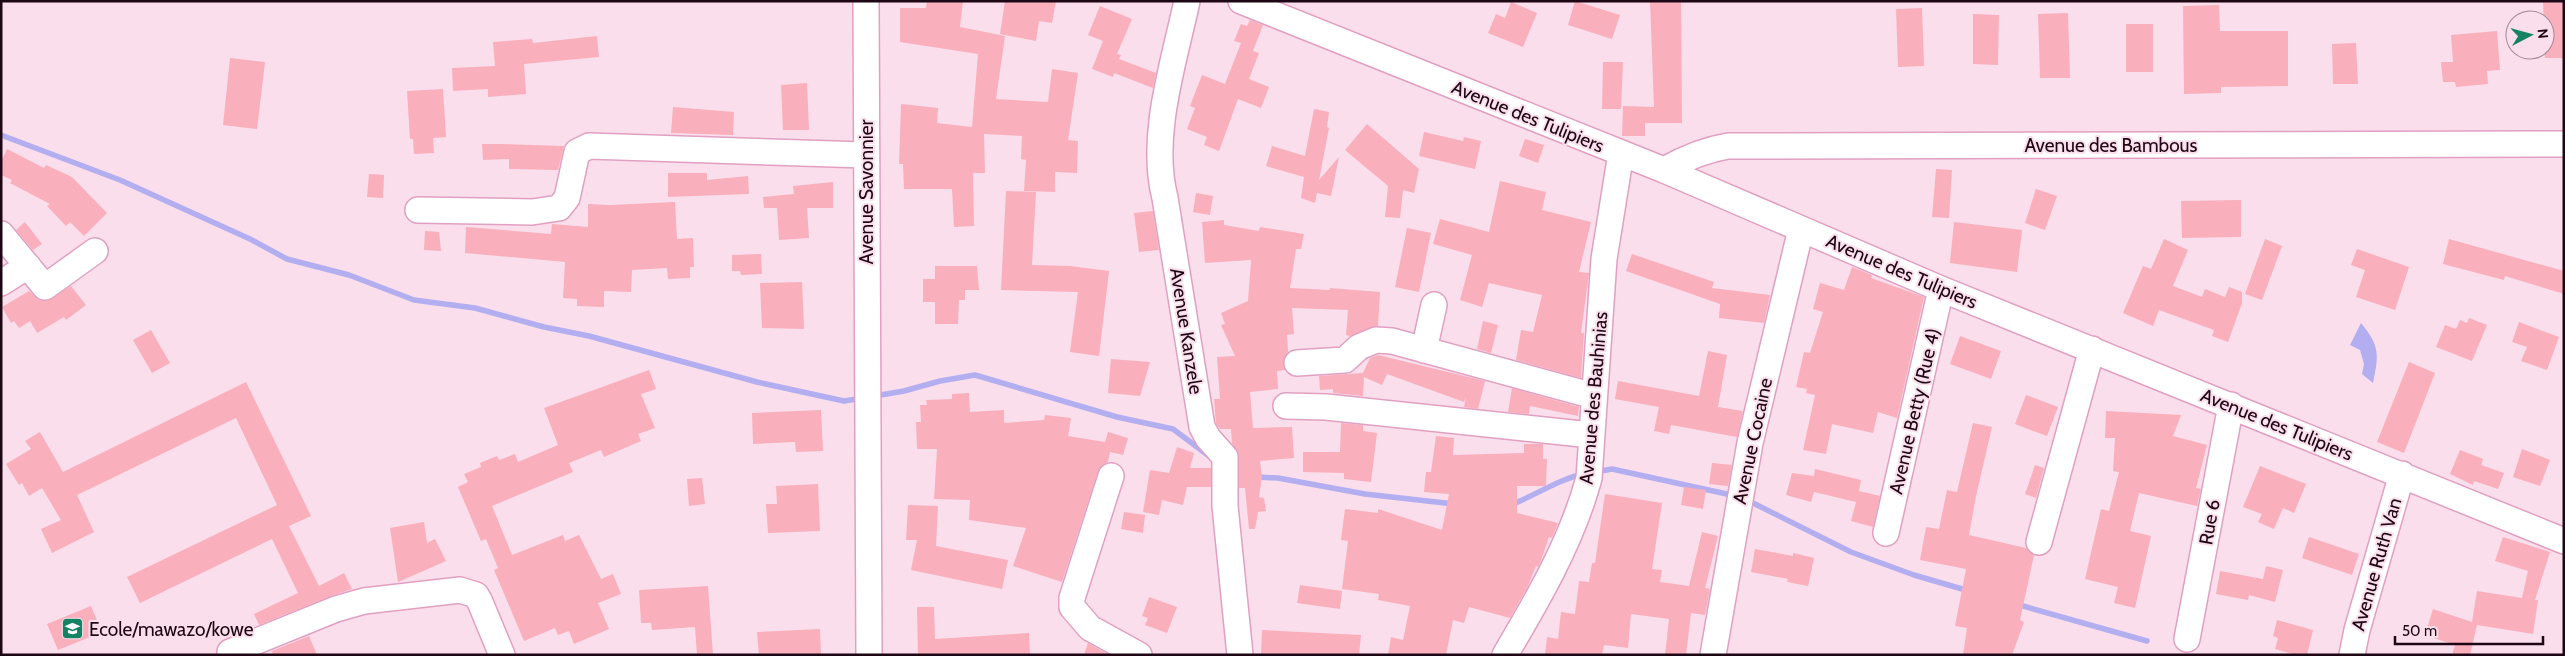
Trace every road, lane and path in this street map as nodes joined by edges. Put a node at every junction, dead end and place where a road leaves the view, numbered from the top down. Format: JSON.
{"nodes":[{"id":1,"x":866,"y":1,"type":"edge"},
{"id":2,"x":1187,"y":1,"type":"edge"},
{"id":3,"x":1241,"y":1,"type":"edge"},
{"id":4,"x":2564,"y":144,"type":"edge"},
{"id":5,"x":1621,"y":153,"type":"junction"},
{"id":6,"x":865,"y":155,"type":"junction"},
{"id":7,"x":1664,"y":170,"type":"junction"},
{"id":8,"x":418,"y":210,"type":"dead end"},
{"id":9,"x":1801,"y":229,"type":"junction"},
{"id":10,"x":1,"y":234,"type":"edge"},
{"id":11,"x":95,"y":250,"type":"dead end"},
{"id":12,"x":28,"y":266,"type":"junction"},
{"id":13,"x":1,"y":283,"type":"edge"},
{"id":14,"x":1941,"y":289,"type":"junction"},
{"id":15,"x":1434,"y":306,"type":"dead end"},
{"id":16,"x":2092,"y":349,"type":"junction"},
{"id":17,"x":1424,"y":350,"type":"junction"},
{"id":18,"x":1297,"y":363,"type":"dead end"},
{"id":19,"x":1594,"y":396,"type":"junction"},
{"id":20,"x":2231,"y":405,"type":"junction"},
{"id":21,"x":1286,"y":406,"type":"dead end"},
{"id":22,"x":1590,"y":443,"type":"junction"},
{"id":23,"x":2402,"y":474,"type":"junction"},
{"id":24,"x":1111,"y":476,"type":"dead end"},
{"id":25,"x":1886,"y":533,"type":"dead end"},
{"id":26,"x":2564,"y":541,"type":"edge"},
{"id":27,"x":2040,"y":542,"type":"dead end"},
{"id":28,"x":2187,"y":640,"type":"dead end"},
{"id":29,"x":230,"y":652,"type":"dead end"},
{"id":30,"x":502,"y":655,"type":"edge"},
{"id":31,"x":869,"y":655,"type":"edge"},
{"id":32,"x":1139,"y":655,"type":"edge"},
{"id":33,"x":1240,"y":655,"type":"edge"},
{"id":34,"x":1505,"y":655,"type":"edge"},
{"id":35,"x":1713,"y":655,"type":"edge"},
{"id":36,"x":2352,"y":655,"type":"edge"}],
"edges":[{"from":1,"to":6,"type":"street","name":"Avenue Savonnier"},
{"from":2,"to":33,"type":"street","name":"Avenue Kanzele"},
{"from":3,"to":5,"type":"street","name":"Avenue des Tulipiers"},
{"from":4,"to":7,"type":"street","name":"Avenue des Bambous"},
{"from":5,"to":7,"type":"street","name":"Avenue des Tulipiers"},
{"from":5,"to":19,"type":"street","name":"Avenue des Bauhinias"},
{"from":6,"to":8,"type":"street"},
{"from":6,"to":31,"type":"street","name":"Avenue Savonnier"},
{"from":7,"to":9,"type":"street","name":"Avenue des Tulipiers"},
{"from":9,"to":14,"type":"street","name":"Avenue des Tulipiers"},
{"from":9,"to":35,"type":"street","name":"Avenue Cocaine"},
{"from":10,"to":12,"type":"street"},
{"from":11,"to":12,"type":"street"},
{"from":12,"to":13,"type":"street"},
{"from":14,"to":16,"type":"street","name":"Avenue des Tulipiers"},
{"from":14,"to":25,"type":"street","name":"Avenue Betty (Rue 4)"},
{"from":15,"to":17,"type":"street"},
{"from":16,"to":20,"type":"street","name":"Avenue des Tulipiers"},
{"from":16,"to":27,"type":"street"},
{"from":17,"to":18,"type":"street"},
{"from":17,"to":19,"type":"street"},
{"from":19,"to":22,"type":"street","name":"Avenue des Bauhinias"},
{"from":20,"to":23,"type":"street","name":"Avenue des Tulipiers"},
{"from":20,"to":28,"type":"street","name":"Rue 6"},
{"from":21,"to":22,"type":"street"},
{"from":22,"to":34,"type":"street","name":"Avenue des Bauhinias"},
{"from":23,"to":26,"type":"street","name":"Avenue des Tulipiers"},
{"from":23,"to":36,"type":"street","name":"Avenue Ruth Van"},
{"from":24,"to":32,"type":"street"},
{"from":29,"to":30,"type":"street"}]}
